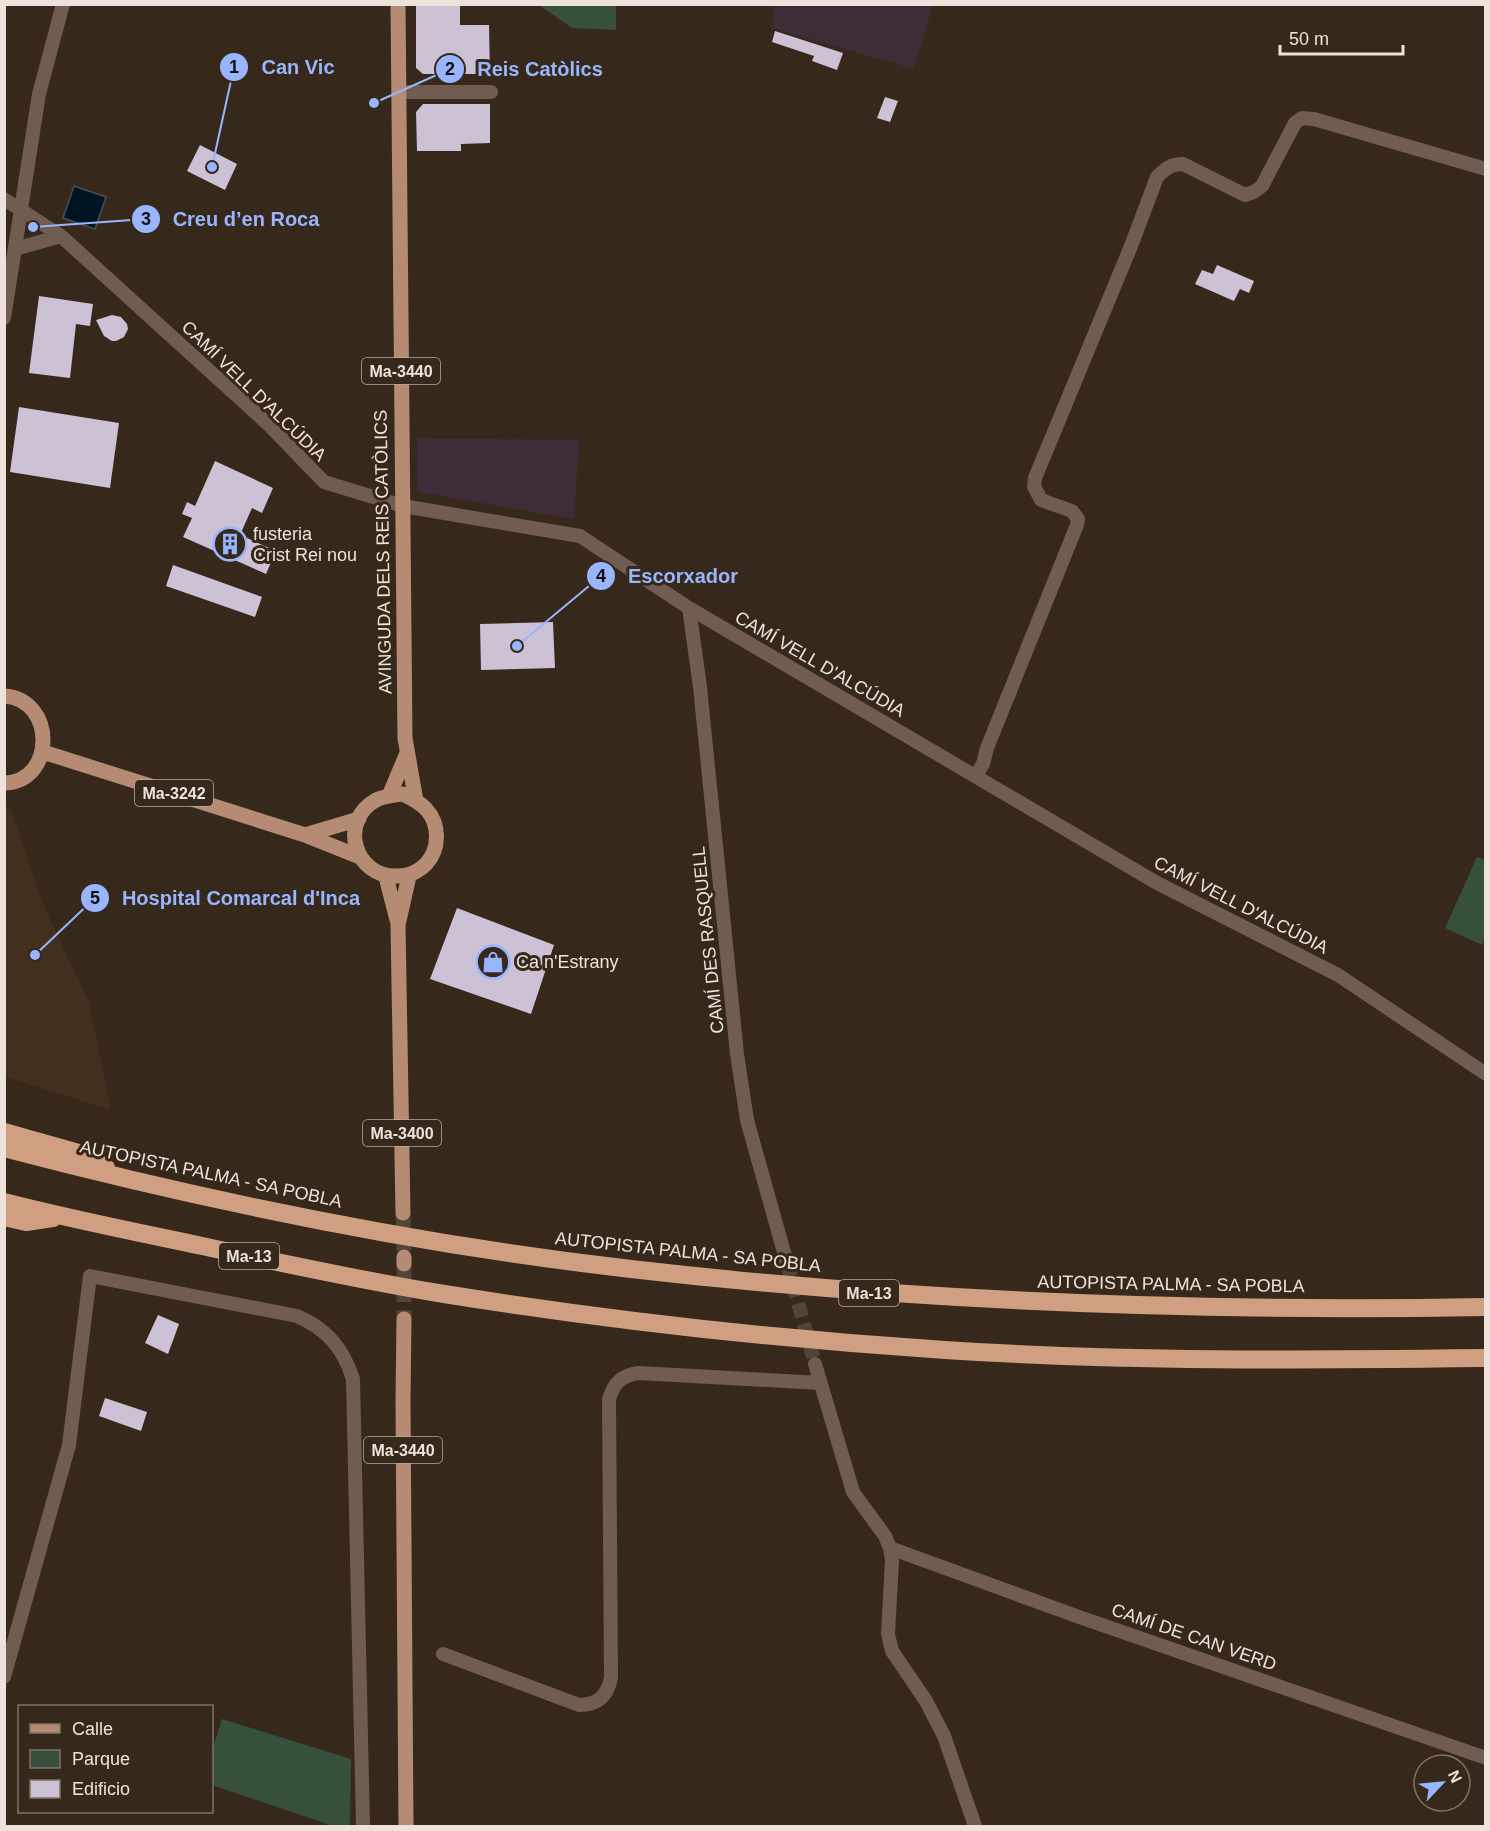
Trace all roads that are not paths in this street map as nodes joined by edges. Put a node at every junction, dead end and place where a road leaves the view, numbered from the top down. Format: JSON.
{"nodes":[{"id":1,"x":63,"y":4,"type":"edge"},
{"id":2,"x":398,"y":4,"type":"edge"},
{"id":3,"x":399,"y":92,"type":"junction"},
{"id":4,"x":491,"y":92,"type":"dead end"},
{"id":5,"x":1485,"y":168,"type":"edge"},
{"id":6,"x":4,"y":199,"type":"edge"},
{"id":7,"x":22,"y":209,"type":"junction"},
{"id":8,"x":61,"y":236,"type":"junction"},
{"id":9,"x":15,"y":249,"type":"junction"},
{"id":10,"x":4,"y":318,"type":"edge"},
{"id":11,"x":402,"y":506,"type":"junction"},
{"id":12,"x":689,"y":608,"type":"junction"},
{"id":13,"x":4,"y":696,"type":"edge"},
{"id":14,"x":406,"y":746,"type":"junction"},
{"id":15,"x":43,"y":752,"type":"junction"},
{"id":16,"x":976,"y":775,"type":"junction"},
{"id":17,"x":4,"y":783,"type":"edge"},
{"id":18,"x":389,"y":796,"type":"junction"},
{"id":19,"x":416,"y":801,"type":"junction"},
{"id":20,"x":358,"y":819,"type":"junction"},
{"id":21,"x":305,"y":835,"type":"junction"},
{"id":22,"x":360,"y":857,"type":"junction"},
{"id":23,"x":409,"y":876,"type":"junction"},
{"id":24,"x":386,"y":877,"type":"junction"},
{"id":25,"x":398,"y":925,"type":"junction"},
{"id":26,"x":1485,"y":1074,"type":"edge"},
{"id":27,"x":4,"y":1132,"type":"edge"},
{"id":28,"x":4,"y":1148,"type":"edge"},
{"id":29,"x":120,"y":1176,"type":"junction"},
{"id":30,"x":4,"y":1202,"type":"edge"},
{"id":31,"x":403,"y":1213,"type":"tunnel mouth"},
{"id":32,"x":4,"y":1217,"type":"edge"},
{"id":33,"x":64,"y":1217,"type":"junction"},
{"id":34,"x":787,"y":1263,"type":"tunnel mouth"},
{"id":35,"x":1485,"y":1307,"type":"edge"},
{"id":36,"x":404,"y":1318,"type":"tunnel mouth"},
{"id":37,"x":1485,"y":1358,"type":"edge"},
{"id":38,"x":815,"y":1364,"type":"tunnel mouth"},
{"id":39,"x":821,"y":1383,"type":"junction"},
{"id":40,"x":891,"y":1548,"type":"junction"},
{"id":41,"x":443,"y":1654,"type":"dead end"},
{"id":42,"x":4,"y":1677,"type":"edge"},
{"id":43,"x":1485,"y":1758,"type":"edge"},
{"id":44,"x":363,"y":1827,"type":"edge"},
{"id":45,"x":406,"y":1827,"type":"edge"},
{"id":46,"x":975,"y":1827,"type":"edge"}],
"edges":[{"from":1,"to":7,"type":"street"},
{"from":2,"to":3,"type":"main road","name":"AVINGUDA DELS REIS CATÒLICS","number":"Ma-3440"},
{"from":3,"to":4,"type":"street"},
{"from":3,"to":11,"type":"main road","name":"AVINGUDA DELS REIS CATÒLICS","number":"Ma-3440"},
{"from":5,"to":16,"type":"street"},
{"from":6,"to":7,"type":"street","name":"CAMÍ VELL D'ALCÚDIA"},
{"from":7,"to":8,"type":"street","name":"CAMÍ VELL D'ALCÚDIA"},
{"from":7,"to":9,"type":"street"},
{"from":8,"to":9,"type":"street"},
{"from":8,"to":11,"type":"street","name":"CAMÍ VELL D'ALCÚDIA"},
{"from":9,"to":10,"type":"street"},
{"from":11,"to":12,"type":"street","name":"CAMÍ VELL D'ALCÚDIA"},
{"from":11,"to":14,"type":"main road","name":"AVINGUDA DELS REIS CATÒLICS","number":"Ma-3440"},
{"from":12,"to":16,"type":"street","name":"CAMÍ VELL D'ALCÚDIA"},
{"from":12,"to":34,"type":"street","name":"CAMÍ DES RASQUELL"},
{"from":13,"to":15,"type":"main road"},
{"from":14,"to":18,"type":"main road","number":"Ma-3440"},
{"from":14,"to":19,"type":"main road","number":"Ma-3440"},
{"from":15,"to":17,"type":"main road"},
{"from":15,"to":21,"type":"main road","number":"Ma-3242"},
{"from":16,"to":26,"type":"street","name":"CAMÍ VELL D'ALCÚDIA"},
{"from":18,"to":19,"type":"main road"},
{"from":18,"to":20,"type":"main road"},
{"from":19,"to":23,"type":"main road"},
{"from":20,"to":21,"type":"main road"},
{"from":20,"to":22,"type":"main road"},
{"from":21,"to":22,"type":"main road","number":"Ma-3242"},
{"from":22,"to":24,"type":"main road"},
{"from":23,"to":24,"type":"main road"},
{"from":23,"to":25,"type":"main road","number":"Ma-3400"},
{"from":24,"to":25,"type":"main road","number":"Ma-3400"},
{"from":25,"to":31,"type":"main road","number":"Ma-3400"},
{"from":27,"to":29,"type":"highway"},
{"from":28,"to":29,"type":"highway","name":"AUTOPISTA PALMA - SA POBLA","number":"Ma-13"},
{"from":29,"to":35,"type":"highway","name":"AUTOPISTA PALMA - SA POBLA","number":"Ma-13"},
{"from":30,"to":33,"type":"highway","number":"Ma-13"},
{"from":32,"to":33,"type":"highway"},
{"from":33,"to":37,"type":"highway","number":"Ma-13"},
{"from":36,"to":45,"type":"main road","number":"Ma-3440"},
{"from":38,"to":39,"type":"street"},
{"from":39,"to":40,"type":"street"},
{"from":39,"to":41,"type":"street"},
{"from":40,"to":43,"type":"street","name":"CAMÍ DE CAN VERD"},
{"from":40,"to":46,"type":"street"},
{"from":42,"to":44,"type":"street"}]}
